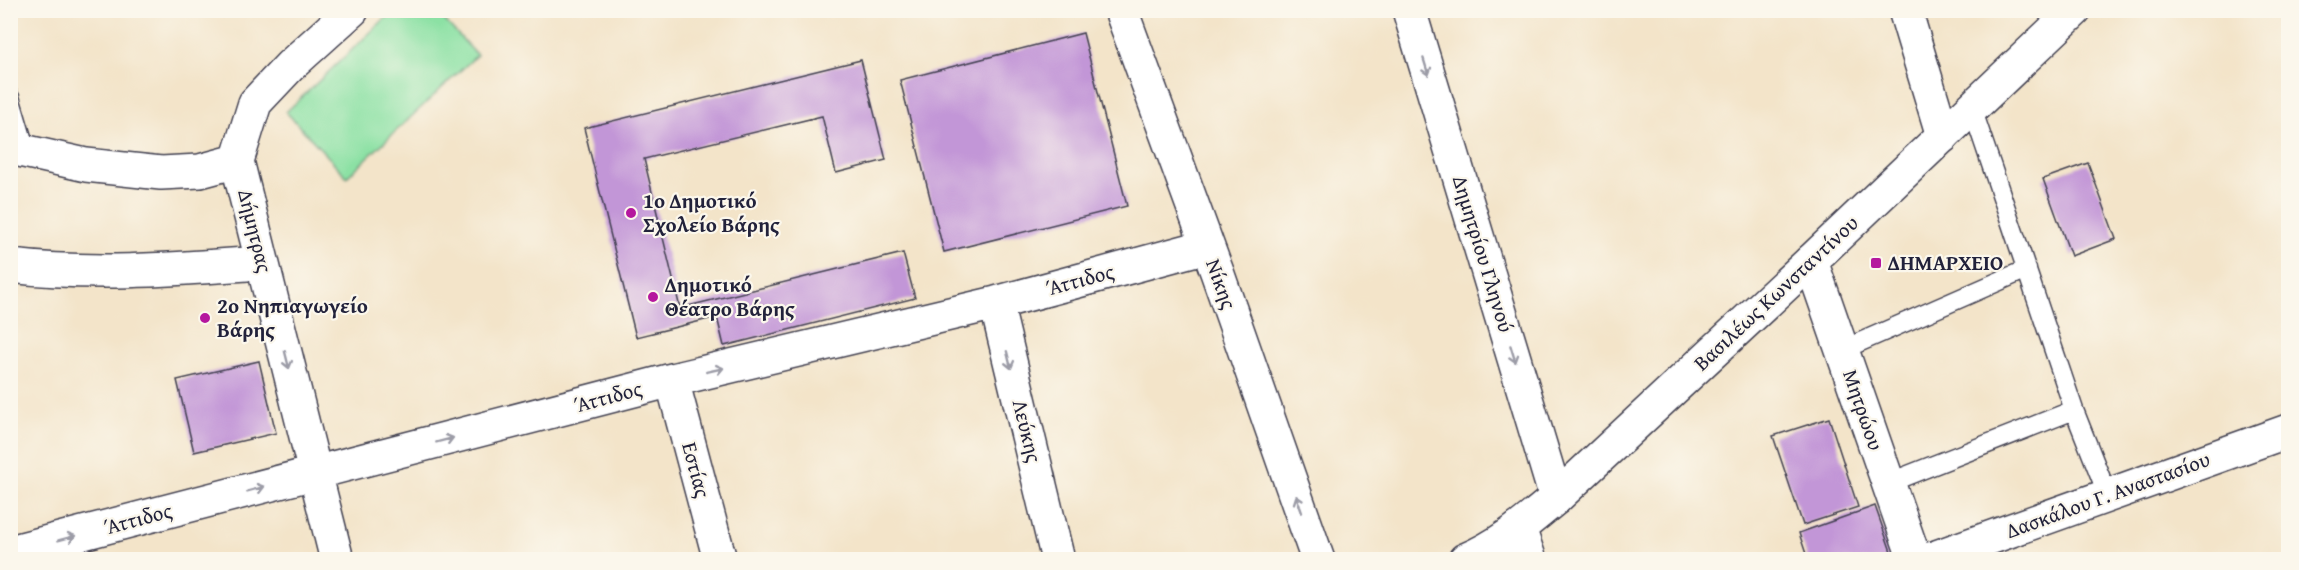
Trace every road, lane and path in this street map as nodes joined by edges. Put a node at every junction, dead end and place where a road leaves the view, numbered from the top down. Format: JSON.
{"nodes":[{"id":1,"x":352,"y":10,"type":"edge"},
{"id":2,"x":1121,"y":10,"type":"edge"},
{"id":3,"x":1409,"y":10,"type":"edge"},
{"id":4,"x":1905,"y":10,"type":"edge"},
{"id":5,"x":2075,"y":10,"type":"edge"},
{"id":6,"x":10,"y":97,"type":"edge"},
{"id":7,"x":1972,"y":108,"type":"junction"},
{"id":8,"x":1943,"y":136,"type":"junction"},
{"id":9,"x":18,"y":149,"type":"edge"},
{"id":10,"x":237,"y":160,"type":"junction"},
{"id":11,"x":1207,"y":246,"type":"junction"},
{"id":12,"x":1810,"y":261,"type":"junction"},
{"id":13,"x":262,"y":263,"type":"junction"},
{"id":14,"x":10,"y":266,"type":"edge"},
{"id":15,"x":2027,"y":269,"type":"junction"},
{"id":16,"x":996,"y":303,"type":"junction"},
{"id":17,"x":1842,"y":350,"type":"junction"},
{"id":18,"x":672,"y":380,"type":"junction"},
{"id":19,"x":2074,"y":410,"type":"junction"},
{"id":20,"x":2289,"y":431,"type":"edge"},
{"id":21,"x":315,"y":473,"type":"junction"},
{"id":22,"x":1888,"y":483,"type":"junction"},
{"id":23,"x":2108,"y":496,"type":"junction"},
{"id":24,"x":1556,"y":498,"type":"junction"},
{"id":25,"x":1519,"y":528,"type":"junction"},
{"id":26,"x":10,"y":552,"type":"edge"},
{"id":27,"x":337,"y":560,"type":"edge"},
{"id":28,"x":720,"y":560,"type":"edge"},
{"id":29,"x":1058,"y":560,"type":"edge"},
{"id":30,"x":1318,"y":560,"type":"edge"},
{"id":31,"x":1465,"y":560,"type":"edge"},
{"id":32,"x":1530,"y":560,"type":"edge"},
{"id":33,"x":1915,"y":560,"type":"edge"},
{"id":34,"x":1928,"y":560,"type":"edge"}],
"edges":[{"from":1,"to":10,"type":"street"},
{"from":2,"to":11,"type":"street","name":"Νίκης"},
{"from":3,"to":24,"type":"street","name":"Δημητρίου Γληνού","one_way":true},
{"from":4,"to":8,"type":"street"},
{"from":5,"to":7,"type":"street","name":"Βασιλέως Κωνσταντίνου"},
{"from":6,"to":9,"type":"lane"},
{"from":7,"to":8,"type":"street","name":"Βασιλέως Κωνσταντίνου"},
{"from":7,"to":15,"type":"lane"},
{"from":8,"to":12,"type":"street","name":"Βασιλέως Κωνσταντίνου"},
{"from":9,"to":10,"type":"street","name":"Δήμητρας"},
{"from":10,"to":13,"type":"street","name":"Δήμητρας"},
{"from":11,"to":16,"type":"street","name":"Άττιδος"},
{"from":30,"to":11,"type":"street","name":"Νίκης","one_way":true},
{"from":12,"to":17,"type":"street","name":"Μητρώου"},
{"from":12,"to":24,"type":"street","name":"Βασιλέως Κωνσταντίνου"},
{"from":13,"to":14,"type":"street"},
{"from":13,"to":21,"type":"street","name":"Δήμητρας","one_way":true},
{"from":15,"to":17,"type":"lane"},
{"from":15,"to":19,"type":"lane"},
{"from":18,"to":16,"type":"street","name":"Άττιδος","one_way":true},
{"from":16,"to":29,"type":"street","name":"Λεύκης","one_way":true},
{"from":17,"to":22,"type":"street","name":"Μητρώου"},
{"from":21,"to":18,"type":"street","name":"Άττιδος","one_way":true},
{"from":18,"to":28,"type":"street","name":"Εστίας"},
{"from":19,"to":22,"type":"lane"},
{"from":19,"to":23,"type":"lane"},
{"from":20,"to":23,"type":"street","name":"Δασκάλου Γ. Αναστασίου"},
{"from":26,"to":21,"type":"street","name":"Άττιδος","one_way":true},
{"from":21,"to":27,"type":"street","name":"Δήμητρας"},
{"from":22,"to":33,"type":"street","name":"Μητρώου"},
{"from":23,"to":34,"type":"street","name":"Δασκάλου Γ. Αναστασίου"},
{"from":24,"to":25,"type":"street","name":"Βασιλέως Κωνσταντίνου"},
{"from":25,"to":31,"type":"street","name":"Βασιλέως Κωνσταντίνου"},
{"from":25,"to":32,"type":"street"}]}
